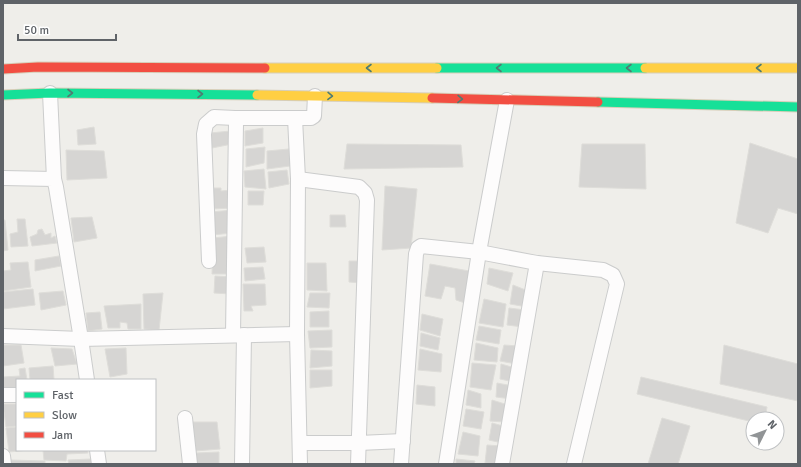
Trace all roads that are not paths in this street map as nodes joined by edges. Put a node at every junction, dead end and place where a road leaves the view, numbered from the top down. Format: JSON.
{"nodes":[{"id":1,"x":798,"y":68,"type":"edge"},
{"id":2,"x":3,"y":69,"type":"edge"},
{"id":3,"x":50,"y":93,"type":"junction"},
{"id":4,"x":3,"y":95,"type":"edge"},
{"id":5,"x":315,"y":96,"type":"junction"},
{"id":6,"x":507,"y":100,"type":"junction"},
{"id":7,"x":798,"y":107,"type":"edge"},
{"id":8,"x":235,"y":118,"type":"junction"},
{"id":9,"x":295,"y":118,"type":"junction"},
{"id":10,"x":3,"y":178,"type":"edge"},
{"id":11,"x":54,"y":179,"type":"junction"},
{"id":12,"x":298,"y":179,"type":"junction"},
{"id":13,"x":479,"y":252,"type":"junction"},
{"id":14,"x":209,"y":261,"type":"dead end"},
{"id":15,"x":537,"y":263,"type":"junction"},
{"id":16,"x":297,"y":334,"type":"junction"},
{"id":17,"x":239,"y":335,"type":"junction"},
{"id":18,"x":3,"y":336,"type":"edge"},
{"id":19,"x":81,"y":339,"type":"junction"},
{"id":20,"x":87,"y":379,"type":"edge"},
{"id":21,"x":3,"y":395,"type":"edge"},
{"id":22,"x":16,"y":395,"type":"edge"},
{"id":23,"x":185,"y":418,"type":"dead end"},
{"id":24,"x":403,"y":441,"type":"junction"},
{"id":25,"x":300,"y":443,"type":"junction"},
{"id":26,"x":359,"y":443,"type":"junction"},
{"id":27,"x":97,"y":451,"type":"edge"},
{"id":28,"x":3,"y":456,"type":"edge"},
{"id":29,"x":4,"y":464,"type":"edge"},
{"id":30,"x":99,"y":464,"type":"edge"},
{"id":31,"x":190,"y":464,"type":"edge"},
{"id":32,"x":242,"y":464,"type":"edge"},
{"id":33,"x":300,"y":464,"type":"edge"},
{"id":34,"x":358,"y":464,"type":"edge"},
{"id":35,"x":401,"y":464,"type":"edge"},
{"id":36,"x":446,"y":464,"type":"edge"},
{"id":37,"x":502,"y":464,"type":"edge"},
{"id":38,"x":574,"y":464,"type":"edge"}],
"edges":[{"from":1,"to":2,"type":"main road","one_way":true},
{"from":3,"to":4,"type":"main road"},
{"from":3,"to":5,"type":"main road","one_way":true},
{"from":3,"to":11,"type":"street"},
{"from":5,"to":6,"type":"main road","one_way":true},
{"from":5,"to":9,"type":"street"},
{"from":6,"to":7,"type":"main road"},
{"from":6,"to":13,"type":"street"},
{"from":8,"to":9,"type":"street"},
{"from":8,"to":14,"type":"street"},
{"from":8,"to":17,"type":"street"},
{"from":9,"to":12,"type":"street"},
{"from":10,"to":11,"type":"street"},
{"from":11,"to":19,"type":"street"},
{"from":12,"to":16,"type":"street"},
{"from":12,"to":26,"type":"street"},
{"from":13,"to":15,"type":"street"},
{"from":13,"to":24,"type":"street"},
{"from":13,"to":36,"type":"street"},
{"from":15,"to":37,"type":"street"},
{"from":15,"to":38,"type":"street"},
{"from":16,"to":17,"type":"street"},
{"from":16,"to":25,"type":"street"},
{"from":17,"to":19,"type":"street"},
{"from":17,"to":32,"type":"street"},
{"from":18,"to":19,"type":"street"},
{"from":19,"to":20,"type":"street"},
{"from":21,"to":22,"type":"street"},
{"from":23,"to":31,"type":"street"},
{"from":24,"to":26,"type":"street"},
{"from":24,"to":35,"type":"street"},
{"from":25,"to":26,"type":"street"},
{"from":25,"to":33,"type":"street"},
{"from":26,"to":34,"type":"street"},
{"from":27,"to":30,"type":"street"},
{"from":28,"to":29,"type":"street"}]}
